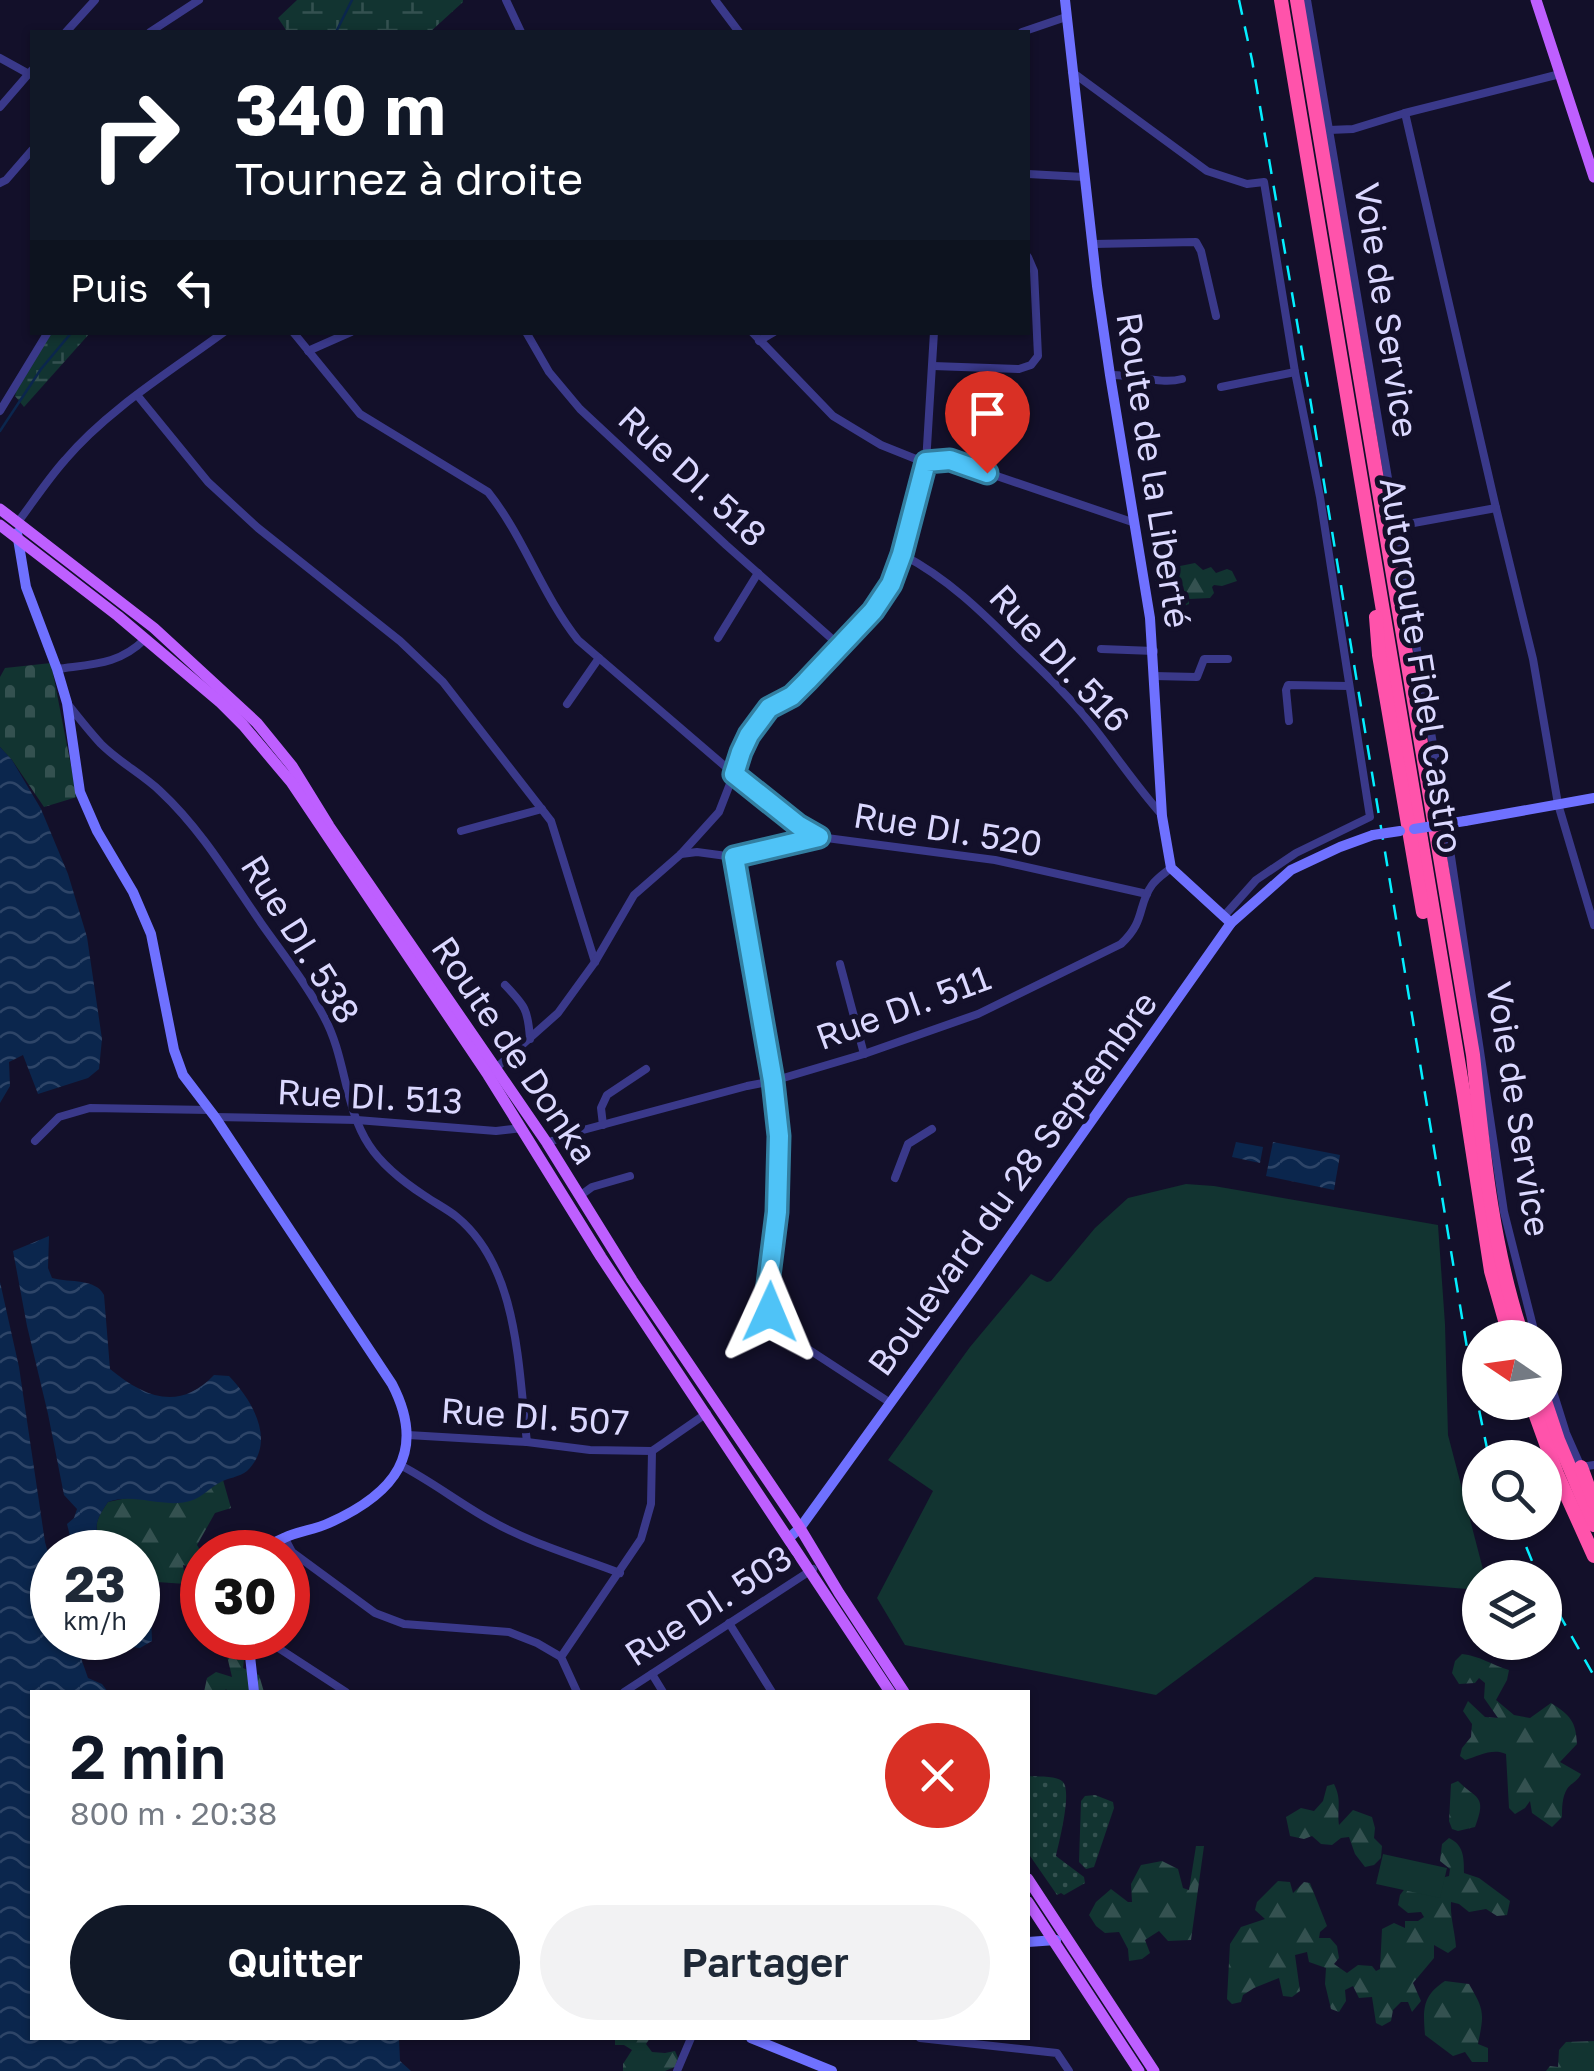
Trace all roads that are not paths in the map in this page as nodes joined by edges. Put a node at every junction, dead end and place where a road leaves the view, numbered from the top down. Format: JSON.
{"nodes":[{"id":1,"x":95,"y":0,"type":"edge"},
{"id":2,"x":199,"y":0,"type":"edge"},
{"id":3,"x":506,"y":0,"type":"edge"},
{"id":4,"x":715,"y":0,"type":"edge"},
{"id":5,"x":1066,"y":0,"type":"edge"},
{"id":6,"x":1282,"y":0,"type":"edge"},
{"id":7,"x":1296,"y":0,"type":"edge"},
{"id":8,"x":1307,"y":0,"type":"edge"},
{"id":9,"x":1536,"y":0,"type":"edge"},
{"id":10,"x":1066,"y":17,"type":"junction"},
{"id":11,"x":68,"y":30,"type":"edge"},
{"id":12,"x":153,"y":30,"type":"edge"},
{"id":13,"x":520,"y":30,"type":"edge"},
{"id":14,"x":737,"y":30,"type":"edge"},
{"id":15,"x":1028,"y":30,"type":"edge"},
{"id":16,"x":1309,"y":45,"type":"junction"},
{"id":17,"x":0,"y":58,"type":"edge"},
{"id":18,"x":30,"y":72,"type":"edge"},
{"id":19,"x":1072,"y":72,"type":"junction"},
{"id":20,"x":30,"y":73,"type":"edge"},
{"id":21,"x":1560,"y":74,"type":"junction"},
{"id":22,"x":0,"y":107,"type":"edge"},
{"id":23,"x":1405,"y":113,"type":"junction"},
{"id":24,"x":1330,"y":130,"type":"junction"},
{"id":25,"x":30,"y":152,"type":"edge"},
{"id":26,"x":1030,"y":174,"type":"edge"},
{"id":27,"x":1084,"y":177,"type":"junction"},
{"id":28,"x":1594,"y":177,"type":"edge"},
{"id":29,"x":0,"y":183,"type":"edge"},
{"id":30,"x":1092,"y":244,"type":"junction"},
{"id":31,"x":1030,"y":261,"type":"edge"},
{"id":32,"x":1216,"y":316,"type":"dead end"},
{"id":33,"x":46,"y":335,"type":"edge"},
{"id":34,"x":220,"y":335,"type":"edge"},
{"id":35,"x":295,"y":335,"type":"edge"},
{"id":36,"x":345,"y":335,"type":"edge"},
{"id":37,"x":528,"y":335,"type":"edge"},
{"id":38,"x":754,"y":335,"type":"edge"},
{"id":39,"x":769,"y":335,"type":"edge"},
{"id":40,"x":934,"y":335,"type":"edge"},
{"id":41,"x":759,"y":341,"type":"junction"},
{"id":42,"x":308,"y":352,"type":"junction"},
{"id":43,"x":933,"y":366,"type":"junction"},
{"id":44,"x":1295,"y":372,"type":"junction"},
{"id":45,"x":1110,"y":375,"type":"junction"},
{"id":46,"x":1182,"y":379,"type":"dead end"},
{"id":47,"x":1221,"y":387,"type":"dead end"},
{"id":48,"x":137,"y":396,"type":"junction"},
{"id":49,"x":0,"y":412,"type":"edge"},
{"id":50,"x":926,"y":462,"type":"junction"},
{"id":51,"x":1496,"y":508,"type":"junction"},
{"id":52,"x":0,"y":509,"type":"edge"},
{"id":53,"x":18,"y":522,"type":"junction"},
{"id":54,"x":1134,"y":524,"type":"junction"},
{"id":55,"x":1369,"y":524,"type":"junction"},
{"id":56,"x":0,"y":525,"type":"edge"},
{"id":57,"x":1397,"y":526,"type":"junction"},
{"id":58,"x":16,"y":539,"type":"junction"},
{"id":59,"x":902,"y":554,"type":"junction"},
{"id":60,"x":758,"y":573,"type":"junction"},
{"id":61,"x":121,"y":611,"type":"junction"},
{"id":62,"x":718,"y":638,"type":"dead end"},
{"id":63,"x":145,"y":639,"type":"junction"},
{"id":64,"x":840,"y":646,"type":"junction"},
{"id":65,"x":1101,"y":648,"type":"dead end"},
{"id":66,"x":1154,"y":651,"type":"junction"},
{"id":67,"x":599,"y":658,"type":"junction"},
{"id":68,"x":1228,"y":659,"type":"dead end"},
{"id":69,"x":57,"y":669,"type":"junction"},
{"id":70,"x":1154,"y":676,"type":"junction"},
{"id":71,"x":1349,"y":686,"type":"junction"},
{"id":72,"x":66,"y":703,"type":"junction"},
{"id":73,"x":567,"y":704,"type":"dead end"},
{"id":74,"x":1289,"y":720,"type":"dead end"},
{"id":75,"x":734,"y":774,"type":"junction"},
{"id":76,"x":1594,"y":798,"type":"edge"},
{"id":77,"x":1558,"y":804,"type":"junction"},
{"id":78,"x":542,"y":809,"type":"junction"},
{"id":79,"x":1162,"y":816,"type":"junction"},
{"id":80,"x":1407,"y":830,"type":"junction"},
{"id":81,"x":460,"y":831,"type":"dead end"},
{"id":82,"x":819,"y":837,"type":"junction"},
{"id":83,"x":681,"y":854,"type":"junction"},
{"id":84,"x":734,"y":857,"type":"junction"},
{"id":85,"x":1171,"y":868,"type":"junction"},
{"id":86,"x":1147,"y":894,"type":"junction"},
{"id":87,"x":1227,"y":919,"type":"junction"},
{"id":88,"x":1594,"y":925,"type":"edge"},
{"id":89,"x":595,"y":962,"type":"junction"},
{"id":90,"x":840,"y":964,"type":"dead end"},
{"id":91,"x":505,"y":985,"type":"dead end"},
{"id":92,"x":530,"y":1039,"type":"junction"},
{"id":93,"x":864,"y":1054,"type":"junction"},
{"id":94,"x":496,"y":1068,"type":"junction"},
{"id":95,"x":646,"y":1069,"type":"dead end"},
{"id":96,"x":773,"y":1081,"type":"junction"},
{"id":97,"x":212,"y":1114,"type":"junction"},
{"id":98,"x":357,"y":1120,"type":"junction"},
{"id":99,"x":602,"y":1125,"type":"junction"},
{"id":100,"x":522,"y":1128,"type":"junction"},
{"id":101,"x":932,"y":1130,"type":"dead end"},
{"id":102,"x":36,"y":1141,"type":"dead end"},
{"id":103,"x":547,"y":1143,"type":"junction"},
{"id":104,"x":630,"y":1176,"type":"dead end"},
{"id":105,"x":894,"y":1178,"type":"dead end"},
{"id":106,"x":581,"y":1196,"type":"junction"},
{"id":107,"x":1490,"y":1271,"type":"junction"},
{"id":108,"x":1505,"y":1320,"type":"edge"},
{"id":109,"x":1517,"y":1320,"type":"edge"},
{"id":110,"x":1531,"y":1320,"type":"edge"},
{"id":111,"x":889,"y":1402,"type":"junction"},
{"id":112,"x":707,"y":1413,"type":"junction"},
{"id":113,"x":1538,"y":1420,"type":"edge"},
{"id":114,"x":1551,"y":1420,"type":"edge"},
{"id":115,"x":1562,"y":1420,"type":"edge"},
{"id":116,"x":408,"y":1436,"type":"junction"},
{"id":117,"x":528,"y":1442,"type":"junction"},
{"id":118,"x":652,"y":1451,"type":"junction"},
{"id":119,"x":400,"y":1466,"type":"junction"},
{"id":120,"x":1587,"y":1466,"type":"edge"},
{"id":121,"x":1594,"y":1502,"type":"edge"},
{"id":122,"x":1594,"y":1526,"type":"edge"},
{"id":123,"x":800,"y":1528,"type":"junction"},
{"id":124,"x":308,"y":1530,"type":"edge"},
{"id":125,"x":789,"y":1538,"type":"junction"},
{"id":126,"x":1594,"y":1556,"type":"edge"},
{"id":127,"x":310,"y":1565,"type":"edge"},
{"id":128,"x":816,"y":1567,"type":"junction"},
{"id":129,"x":620,"y":1573,"type":"junction"},
{"id":130,"x":728,"y":1623,"type":"junction"},
{"id":131,"x":562,"y":1656,"type":"junction"},
{"id":132,"x":250,"y":1660,"type":"edge"},
{"id":133,"x":297,"y":1660,"type":"edge"},
{"id":134,"x":652,"y":1674,"type":"junction"},
{"id":135,"x":254,"y":1690,"type":"edge"},
{"id":136,"x":343,"y":1690,"type":"edge"},
{"id":137,"x":577,"y":1690,"type":"edge"},
{"id":138,"x":627,"y":1690,"type":"edge"},
{"id":139,"x":662,"y":1690,"type":"edge"},
{"id":140,"x":771,"y":1690,"type":"edge"},
{"id":141,"x":889,"y":1690,"type":"edge"},
{"id":142,"x":903,"y":1690,"type":"edge"},
{"id":143,"x":1030,"y":1882,"type":"edge"},
{"id":144,"x":1030,"y":1905,"type":"edge"},
{"id":145,"x":1067,"y":1939,"type":"junction"},
{"id":146,"x":1053,"y":1940,"type":"junction"},
{"id":147,"x":1030,"y":1942,"type":"edge"},
{"id":148,"x":690,"y":2040,"type":"edge"},
{"id":149,"x":756,"y":2040,"type":"edge"},
{"id":150,"x":938,"y":2040,"type":"edge"},
{"id":151,"x":677,"y":2071,"type":"edge"},
{"id":152,"x":832,"y":2071,"type":"edge"},
{"id":153,"x":1068,"y":2071,"type":"edge"},
{"id":154,"x":1139,"y":2071,"type":"edge"},
{"id":155,"x":1154,"y":2071,"type":"edge"}],
"edges":[{"from":1,"to":11,"type":"street"},
{"from":2,"to":12,"type":"street"},
{"from":3,"to":13,"type":"street"},
{"from":4,"to":14,"type":"street"},
{"from":5,"to":10,"type":"main road","name":"Route de la Liberté"},
{"from":6,"to":55,"type":"highway","name":"Autoroute Fidel Castro"},
{"from":7,"to":16,"type":"highway","name":"Autoroute Fidel Castro"},
{"from":8,"to":16,"type":"street","name":"Voie de Service"},
{"from":9,"to":21,"type":"main road"},
{"from":10,"to":15,"type":"street"},
{"from":10,"to":19,"type":"main road","name":"Route de la Liberté"},
{"from":16,"to":24,"type":"street","name":"Voie de Service"},
{"from":16,"to":109,"type":"highway","name":"Autoroute Fidel Castro"},
{"from":17,"to":18,"type":"street"},
{"from":19,"to":27,"type":"main road","name":"Route de la Liberté"},
{"from":19,"to":44,"type":"street"},
{"from":20,"to":22,"type":"street"},
{"from":21,"to":23,"type":"street"},
{"from":21,"to":28,"type":"main road"},
{"from":23,"to":24,"type":"street"},
{"from":23,"to":51,"type":"street"},
{"from":24,"to":57,"type":"street","name":"Voie de Service"},
{"from":25,"to":29,"type":"street"},
{"from":26,"to":27,"type":"street"},
{"from":27,"to":30,"type":"main road","name":"Route de la Liberté"},
{"from":30,"to":32,"type":"street"},
{"from":30,"to":45,"type":"main road","name":"Route de la Liberté"},
{"from":31,"to":43,"type":"street"},
{"from":33,"to":49,"type":"street"},
{"from":34,"to":48,"type":"street"},
{"from":35,"to":42,"type":"street","name":"Rue DI. 520"},
{"from":36,"to":42,"type":"street"},
{"from":37,"to":60,"type":"street","name":"Rue DI. 518"},
{"from":38,"to":41,"type":"street"},
{"from":39,"to":41,"type":"street"},
{"from":40,"to":43,"type":"street"},
{"from":41,"to":50,"type":"street"},
{"from":42,"to":67,"type":"street","name":"Rue DI. 520"},
{"from":43,"to":50,"type":"street"},
{"from":44,"to":47,"type":"street"},
{"from":44,"to":71,"type":"street"},
{"from":45,"to":46,"type":"street"},
{"from":45,"to":54,"type":"main road","name":"Route de la Liberté"},
{"from":48,"to":53,"type":"street"},
{"from":48,"to":78,"type":"street"},
{"from":50,"to":54,"type":"street"},
{"from":50,"to":59,"type":"street"},
{"from":51,"to":57,"type":"street"},
{"from":51,"to":77,"type":"street"},
{"from":52,"to":53,"type":"main road","name":"Route de Donka"},
{"from":53,"to":58,"type":"main road"},
{"from":53,"to":61,"type":"main road","name":"Route de Donka"},
{"from":54,"to":66,"type":"main road","name":"Route de la Liberté"},
{"from":55,"to":80,"type":"highway"},
{"from":55,"to":107,"type":"highway","name":"Autoroute Fidel Castro"},
{"from":56,"to":58,"type":"main road","name":"Route de Donka"},
{"from":57,"to":110,"type":"street","name":"Voie de Service"},
{"from":58,"to":61,"type":"main road","name":"Route de Donka"},
{"from":58,"to":69,"type":"main road"},
{"from":59,"to":64,"type":"street"},
{"from":59,"to":79,"type":"street","name":"Rue DI. 516"},
{"from":60,"to":62,"type":"street"},
{"from":60,"to":64,"type":"street","name":"Rue DI. 518"},
{"from":61,"to":63,"type":"main road","name":"Route de Donka"},
{"from":61,"to":94,"type":"main road","name":"Route de Donka"},
{"from":63,"to":69,"type":"street"},
{"from":63,"to":100,"type":"main road","name":"Route de Donka"},
{"from":64,"to":75,"type":"street"},
{"from":65,"to":66,"type":"street"},
{"from":66,"to":70,"type":"main road","name":"Route de la Liberté"},
{"from":67,"to":73,"type":"street"},
{"from":67,"to":75,"type":"street","name":"Rue DI. 520"},
{"from":68,"to":70,"type":"street"},
{"from":69,"to":72,"type":"main road"},
{"from":70,"to":79,"type":"main road","name":"Route de la Liberté"},
{"from":71,"to":74,"type":"street"},
{"from":71,"to":87,"type":"street"},
{"from":72,"to":97,"type":"main road"},
{"from":72,"to":98,"type":"street","name":"Rue DI. 538"},
{"from":75,"to":82,"type":"street","name":"Rue DI. 520"},
{"from":75,"to":83,"type":"street"},
{"from":76,"to":77,"type":"main road"},
{"from":77,"to":80,"type":"main road","name":"Boulevard du 28 Septembre","bridge":true},
{"from":77,"to":88,"type":"street"},
{"from":78,"to":81,"type":"street"},
{"from":78,"to":89,"type":"street"},
{"from":79,"to":85,"type":"main road","name":"Route de la Liberté"},
{"from":80,"to":87,"type":"main road","name":"Boulevard du 28 Septembre","bridge":true},
{"from":80,"to":107,"type":"highway"},
{"from":82,"to":84,"type":"street"},
{"from":82,"to":86,"type":"street","name":"Rue DI. 520"},
{"from":83,"to":84,"type":"street"},
{"from":83,"to":89,"type":"street"},
{"from":84,"to":96,"type":"street"},
{"from":85,"to":86,"type":"street","name":"Rue DI. 511"},
{"from":85,"to":87,"type":"main road"},
{"from":86,"to":93,"type":"street","name":"Rue DI. 511"},
{"from":87,"to":111,"type":"main road","name":"Boulevard du 28 Septembre"},
{"from":89,"to":92,"type":"street"},
{"from":90,"to":93,"type":"street"},
{"from":91,"to":92,"type":"street"},
{"from":92,"to":94,"type":"street"},
{"from":93,"to":96,"type":"street","name":"Rue DI. 511"},
{"from":94,"to":103,"type":"main road","name":"Route de Donka"},
{"from":95,"to":99,"type":"street"},
{"from":96,"to":99,"type":"street","name":"Rue DI. 511"},
{"from":96,"to":111,"type":"street"},
{"from":97,"to":98,"type":"street","name":"Rue DI. 513"},
{"from":97,"to":102,"type":"street","name":"Rue DI. 513"},
{"from":97,"to":116,"type":"main road"},
{"from":98,"to":100,"type":"street","name":"Rue DI. 513"},
{"from":98,"to":117,"type":"street","name":"Rue DI. 538"},
{"from":99,"to":103,"type":"street","name":"Rue DI. 511"},
{"from":100,"to":112,"type":"main road","name":"Route de Donka"},
{"from":101,"to":105,"type":"street"},
{"from":103,"to":106,"type":"main road","name":"Route de Donka"},
{"from":104,"to":106,"type":"street"},
{"from":106,"to":123,"type":"main road","name":"Route de Donka"},
{"from":107,"to":108,"type":"highway","name":"Autoroute Fidel Castro"},
{"from":111,"to":123,"type":"main road","name":"Boulevard du 28 Septembre"},
{"from":112,"to":118,"type":"street","name":"Rue DI. 507"},
{"from":112,"to":125,"type":"main road","name":"Route de Donka"},
{"from":113,"to":126,"type":"highway"},
{"from":114,"to":122,"type":"highway"},
{"from":115,"to":120,"type":"street"},
{"from":116,"to":117,"type":"street","name":"Rue DI. 507"},
{"from":116,"to":119,"type":"main road"},
{"from":117,"to":118,"type":"street","name":"Rue DI. 507"},
{"from":118,"to":129,"type":"street"},
{"from":119,"to":124,"type":"main road"},
{"from":119,"to":129,"type":"street"},
{"from":120,"to":121,"type":"highway"},
{"from":123,"to":125,"type":"main road","name":"Boulevard du 28 Septembre"},
{"from":123,"to":128,"type":"main road","name":"Route de Donka"},
{"from":125,"to":128,"type":"main road","name":"Route de Donka"},
{"from":127,"to":131,"type":"street"},
{"from":128,"to":130,"type":"street","name":"Rue DI. 503"},
{"from":128,"to":141,"type":"main road","name":"Route de Donka"},
{"from":128,"to":142,"type":"main road","name":"Route de Donka"},
{"from":129,"to":131,"type":"street"},
{"from":130,"to":134,"type":"street","name":"Rue DI. 503"},
{"from":130,"to":140,"type":"street"},
{"from":131,"to":137,"type":"street"},
{"from":132,"to":135,"type":"main road"},
{"from":133,"to":136,"type":"street"},
{"from":134,"to":138,"type":"street","name":"Rue DI. 503"},
{"from":134,"to":139,"type":"street"},
{"from":143,"to":145,"type":"main road"},
{"from":144,"to":146,"type":"main road"},
{"from":145,"to":146,"type":"main road"},
{"from":145,"to":155,"type":"main road"},
{"from":146,"to":147,"type":"main road"},
{"from":146,"to":154,"type":"main road"},
{"from":148,"to":151,"type":"street"},
{"from":149,"to":152,"type":"main road"},
{"from":150,"to":153,"type":"street"}]}
